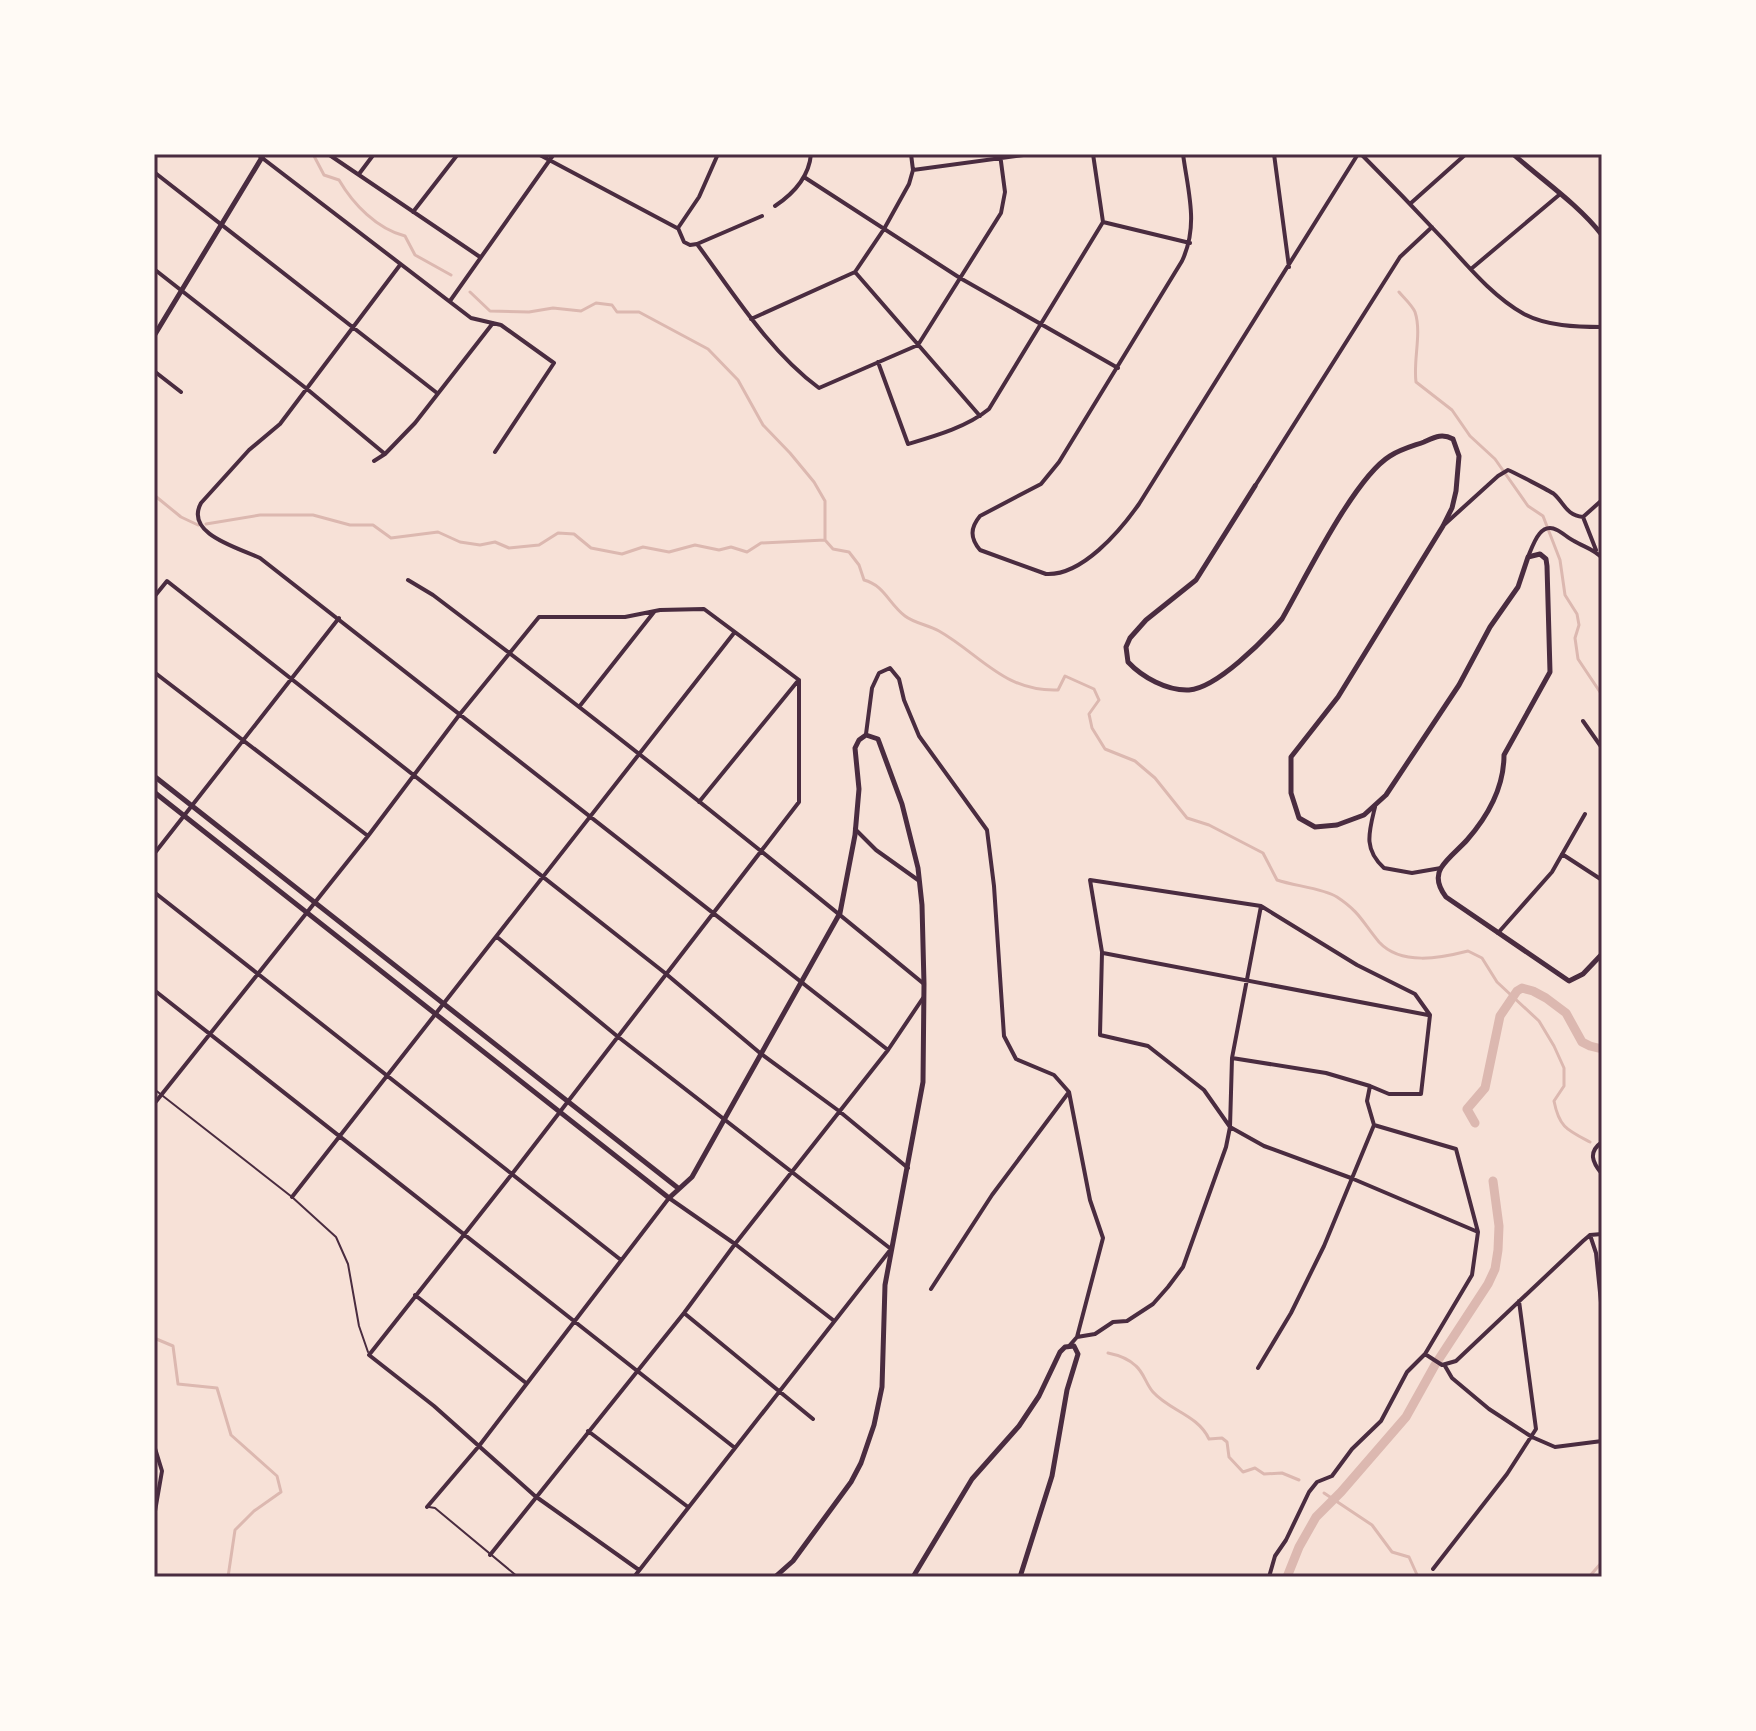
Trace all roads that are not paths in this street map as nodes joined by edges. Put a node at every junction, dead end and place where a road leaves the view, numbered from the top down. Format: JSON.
{"nodes":[{"id":1,"x":328,"y":154,"type":"edge"},
{"id":2,"x":374,"y":154,"type":"edge"},
{"id":3,"x":458,"y":154,"type":"edge"},
{"id":4,"x":538,"y":154,"type":"edge"},
{"id":5,"x":554,"y":154,"type":"edge"},
{"id":6,"x":718,"y":154,"type":"edge"},
{"id":7,"x":811,"y":154,"type":"edge"},
{"id":8,"x":911,"y":154,"type":"edge"},
{"id":9,"x":1031,"y":154,"type":"edge"},
{"id":10,"x":1093,"y":154,"type":"edge"},
{"id":11,"x":1183,"y":154,"type":"edge"},
{"id":12,"x":1274,"y":154,"type":"edge"},
{"id":13,"x":1360,"y":154,"type":"edge"},
{"id":14,"x":1466,"y":154,"type":"edge"},
{"id":15,"x":1513,"y":154,"type":"edge"},
{"id":16,"x":261,"y":155,"type":"edge"},
{"id":17,"x":1000,"y":156,"type":"edge"},
{"id":18,"x":550,"y":160,"type":"junction"},
{"id":19,"x":913,"y":170,"type":"junction"},
{"id":20,"x":154,"y":172,"type":"edge"},
{"id":21,"x":359,"y":174,"type":"junction"},
{"id":22,"x":804,"y":177,"type":"junction"},
{"id":23,"x":1559,"y":195,"type":"junction"},
{"id":24,"x":1410,"y":203,"type":"junction"},
{"id":25,"x":775,"y":206,"type":"dead end"},
{"id":26,"x":413,"y":212,"type":"junction"},
{"id":27,"x":762,"y":216,"type":"dead end"},
{"id":28,"x":1103,"y":222,"type":"junction"},
{"id":29,"x":222,"y":223,"type":"junction"},
{"id":30,"x":1432,"y":227,"type":"junction"},
{"id":31,"x":678,"y":228,"type":"junction"},
{"id":32,"x":884,"y":229,"type":"junction"},
{"id":33,"x":1602,"y":235,"type":"edge"},
{"id":34,"x":1190,"y":243,"type":"junction"},
{"id":35,"x":697,"y":244,"type":"junction"},
{"id":36,"x":480,"y":257,"type":"junction"},
{"id":37,"x":400,"y":265,"type":"junction"},
{"id":38,"x":1289,"y":267,"type":"junction"},
{"id":39,"x":154,"y":269,"type":"edge"},
{"id":40,"x":1471,"y":269,"type":"junction"},
{"id":41,"x":855,"y":272,"type":"junction"},
{"id":42,"x":960,"y":278,"type":"junction"},
{"id":43,"x":182,"y":291,"type":"junction"},
{"id":44,"x":450,"y":301,"type":"junction"},
{"id":45,"x":751,"y":319,"type":"junction"},
{"id":46,"x":493,"y":323,"type":"junction"},
{"id":47,"x":1040,"y":323,"type":"junction"},
{"id":48,"x":354,"y":326,"type":"junction"},
{"id":49,"x":1602,"y":327,"type":"edge"},
{"id":50,"x":154,"y":336,"type":"edge"},
{"id":51,"x":918,"y":345,"type":"junction"},
{"id":52,"x":878,"y":362,"type":"junction"},
{"id":53,"x":1118,"y":368,"type":"junction"},
{"id":54,"x":154,"y":371,"type":"edge"},
{"id":55,"x":307,"y":389,"type":"junction"},
{"id":56,"x":181,"y":392,"type":"dead end"},
{"id":57,"x":437,"y":393,"type":"junction"},
{"id":58,"x":980,"y":416,"type":"junction"},
{"id":59,"x":495,"y":452,"type":"dead end"},
{"id":60,"x":385,"y":454,"type":"junction"},
{"id":61,"x":374,"y":461,"type":"dead end"},
{"id":62,"x":1255,"y":486,"type":"joint"},
{"id":63,"x":1602,"y":500,"type":"edge"},
{"id":64,"x":1583,"y":517,"type":"junction"},
{"id":65,"x":1443,"y":526,"type":"junction"},
{"id":66,"x":1598,"y":553,"type":"junction"},
{"id":67,"x":1528,"y":557,"type":"junction"},
{"id":68,"x":1602,"y":558,"type":"edge"},
{"id":69,"x":408,"y":580,"type":"dead end"},
{"id":70,"x":154,"y":597,"type":"edge"},
{"id":71,"x":655,"y":611,"type":"junction"},
{"id":72,"x":339,"y":618,"type":"junction"},
{"id":73,"x":734,"y":633,"type":"junction"},
{"id":74,"x":511,"y":654,"type":"junction"},
{"id":75,"x":154,"y":672,"type":"edge"},
{"id":76,"x":291,"y":678,"type":"junction"},
{"id":77,"x":799,"y":680,"type":"junction"},
{"id":78,"x":579,"y":707,"type":"junction"},
{"id":79,"x":460,"y":714,"type":"junction"},
{"id":80,"x":1583,"y":721,"type":"dead end"},
{"id":81,"x":866,"y":735,"type":"junction"},
{"id":82,"x":243,"y":741,"type":"junction"},
{"id":83,"x":1602,"y":748,"type":"edge"},
{"id":84,"x":639,"y":754,"type":"junction"},
{"id":85,"x":414,"y":775,"type":"junction"},
{"id":86,"x":154,"y":776,"type":"edge"},
{"id":87,"x":154,"y":792,"type":"edge"},
{"id":88,"x":699,"y":803,"type":"junction"},
{"id":89,"x":192,"y":806,"type":"junction"},
{"id":90,"x":1375,"y":807,"type":"junction"},
{"id":91,"x":1585,"y":814,"type":"dead end"},
{"id":92,"x":184,"y":815,"type":"junction"},
{"id":93,"x":591,"y":817,"type":"junction"},
{"id":94,"x":855,"y":829,"type":"junction"},
{"id":95,"x":368,"y":836,"type":"junction"},
{"id":96,"x":762,"y":852,"type":"junction"},
{"id":97,"x":154,"y":854,"type":"edge"},
{"id":98,"x":1562,"y":854,"type":"junction"},
{"id":99,"x":1441,"y":868,"type":"junction"},
{"id":100,"x":543,"y":878,"type":"junction"},
{"id":101,"x":1602,"y":880,"type":"edge"},
{"id":102,"x":920,"y":881,"type":"junction"},
{"id":103,"x":154,"y":892,"type":"edge"},
{"id":104,"x":315,"y":903,"type":"junction"},
{"id":105,"x":1261,"y":906,"type":"junction"},
{"id":106,"x":307,"y":913,"type":"junction"},
{"id":107,"x":840,"y":913,"type":"junction"},
{"id":108,"x":712,"y":914,"type":"junction"},
{"id":109,"x":1498,"y":933,"type":"junction"},
{"id":110,"x":497,"y":937,"type":"junction"},
{"id":111,"x":1102,"y":952,"type":"junction"},
{"id":112,"x":1602,"y":954,"type":"edge"},
{"id":113,"x":665,"y":973,"type":"junction"},
{"id":114,"x":259,"y":974,"type":"junction"},
{"id":115,"x":1248,"y":981,"type":"junction"},
{"id":116,"x":800,"y":983,"type":"junction"},
{"id":117,"x":924,"y":984,"type":"junction"},
{"id":118,"x":154,"y":990,"type":"edge"},
{"id":119,"x":923,"y":998,"type":"junction"},
{"id":120,"x":444,"y":1004,"type":"junction"},
{"id":121,"x":437,"y":1015,"type":"junction"},
{"id":122,"x":1430,"y":1015,"type":"junction"},
{"id":123,"x":211,"y":1035,"type":"junction"},
{"id":124,"x":617,"y":1036,"type":"junction"},
{"id":125,"x":888,"y":1050,"type":"junction"},
{"id":126,"x":760,"y":1053,"type":"junction"},
{"id":127,"x":1232,"y":1058,"type":"junction"},
{"id":128,"x":387,"y":1077,"type":"junction"},
{"id":129,"x":1370,"y":1086,"type":"junction"},
{"id":130,"x":154,"y":1089,"type":"edge"},
{"id":131,"x":1069,"y":1092,"type":"junction"},
{"id":132,"x":161,"y":1094,"type":"junction"},
{"id":133,"x":567,"y":1100,"type":"junction"},
{"id":134,"x":154,"y":1104,"type":"edge"},
{"id":135,"x":559,"y":1111,"type":"junction"},
{"id":136,"x":839,"y":1111,"type":"junction"},
{"id":137,"x":723,"y":1119,"type":"junction"},
{"id":138,"x":1374,"y":1125,"type":"junction"},
{"id":139,"x":1230,"y":1127,"type":"junction"},
{"id":140,"x":340,"y":1138,"type":"junction"},
{"id":141,"x":1602,"y":1142,"type":"edge"},
{"id":142,"x":908,"y":1168,"type":"junction"},
{"id":143,"x":792,"y":1171,"type":"junction"},
{"id":144,"x":512,"y":1174,"type":"junction"},
{"id":145,"x":1602,"y":1174,"type":"edge"},
{"id":146,"x":1351,"y":1178,"type":"junction"},
{"id":147,"x":678,"y":1188,"type":"junction"},
{"id":148,"x":292,"y":1197,"type":"junction"},
{"id":149,"x":669,"y":1198,"type":"junction"},
{"id":150,"x":1478,"y":1232,"type":"junction"},
{"id":151,"x":1602,"y":1234,"type":"edge"},
{"id":152,"x":464,"y":1235,"type":"junction"},
{"id":153,"x":1590,"y":1235,"type":"junction"},
{"id":154,"x":735,"y":1244,"type":"junction"},
{"id":155,"x":891,"y":1249,"type":"junction"},
{"id":156,"x":621,"y":1260,"type":"junction"},
{"id":157,"x":931,"y":1289,"type":"dead end"},
{"id":158,"x":415,"y":1295,"type":"junction"},
{"id":159,"x":1519,"y":1301,"type":"junction"},
{"id":160,"x":1602,"y":1312,"type":"edge"},
{"id":161,"x":684,"y":1313,"type":"junction"},
{"id":162,"x":833,"y":1320,"type":"junction"},
{"id":163,"x":576,"y":1321,"type":"junction"},
{"id":164,"x":1077,"y":1337,"type":"junction"},
{"id":165,"x":1070,"y":1345,"type":"junction"},
{"id":166,"x":1425,"y":1354,"type":"junction"},
{"id":167,"x":369,"y":1355,"type":"junction"},
{"id":168,"x":1443,"y":1365,"type":"junction"},
{"id":169,"x":1258,"y":1368,"type":"dead end"},
{"id":170,"x":638,"y":1370,"type":"junction"},
{"id":171,"x":526,"y":1383,"type":"junction"},
{"id":172,"x":779,"y":1391,"type":"junction"},
{"id":173,"x":813,"y":1419,"type":"dead end"},
{"id":174,"x":588,"y":1431,"type":"junction"},
{"id":175,"x":1532,"y":1437,"type":"junction"},
{"id":176,"x":1602,"y":1441,"type":"edge"},
{"id":177,"x":154,"y":1445,"type":"edge"},
{"id":178,"x":479,"y":1446,"type":"junction"},
{"id":179,"x":735,"y":1448,"type":"junction"},
{"id":180,"x":535,"y":1496,"type":"junction"},
{"id":181,"x":427,"y":1507,"type":"joint"},
{"id":182,"x":688,"y":1507,"type":"junction"},
{"id":183,"x":154,"y":1517,"type":"edge"},
{"id":184,"x":490,"y":1555,"type":"junction"},
{"id":185,"x":1433,"y":1569,"type":"dead end"},
{"id":186,"x":639,"y":1570,"type":"junction"},
{"id":187,"x":518,"y":1577,"type":"edge"},
{"id":188,"x":634,"y":1577,"type":"edge"},
{"id":189,"x":775,"y":1577,"type":"edge"},
{"id":190,"x":913,"y":1577,"type":"edge"},
{"id":191,"x":1020,"y":1577,"type":"edge"},
{"id":192,"x":1269,"y":1577,"type":"edge"}],
"edges":[{"from":1,"to":21,"type":"street"},
{"from":2,"to":21,"type":"street"},
{"from":3,"to":26,"type":"street"},
{"from":4,"to":18,"type":"street"},
{"from":5,"to":18,"type":"street"},
{"from":6,"to":31,"type":"street"},
{"from":7,"to":22,"type":"street"},
{"from":8,"to":19,"type":"street"},
{"from":9,"to":17,"type":"street"},
{"from":10,"to":28,"type":"street"},
{"from":11,"to":34,"type":"street"},
{"from":12,"to":38,"type":"street"},
{"from":13,"to":24,"type":"street"},
{"from":13,"to":38,"type":"street"},
{"from":14,"to":24,"type":"street"},
{"from":15,"to":23,"type":"street"},
{"from":16,"to":29,"type":"street"},
{"from":16,"to":37,"type":"street"},
{"from":17,"to":19,"type":"street"},
{"from":17,"to":42,"type":"street"},
{"from":18,"to":31,"type":"street"},
{"from":18,"to":36,"type":"street"},
{"from":19,"to":32,"type":"street"},
{"from":20,"to":29,"type":"street"},
{"from":21,"to":26,"type":"street"},
{"from":22,"to":25,"type":"street"},
{"from":22,"to":32,"type":"street"},
{"from":23,"to":33,"type":"street"},
{"from":23,"to":40,"type":"street"},
{"from":24,"to":30,"type":"street"},
{"from":26,"to":36,"type":"street"},
{"from":27,"to":35,"type":"street"},
{"from":28,"to":34,"type":"street"},
{"from":28,"to":47,"type":"street"},
{"from":29,"to":43,"type":"street"},
{"from":29,"to":48,"type":"street"},
{"from":30,"to":40,"type":"street"},
{"from":30,"to":62,"type":"street"},
{"from":31,"to":35,"type":"street"},
{"from":32,"to":41,"type":"street"},
{"from":32,"to":42,"type":"street"},
{"from":34,"to":53,"type":"street"},
{"from":35,"to":45,"type":"street"},
{"from":36,"to":44,"type":"street"},
{"from":37,"to":44,"type":"street"},
{"from":37,"to":48,"type":"street"},
{"from":38,"to":53,"type":"street"},
{"from":39,"to":43,"type":"street"},
{"from":40,"to":49,"type":"street"},
{"from":41,"to":45,"type":"street"},
{"from":41,"to":51,"type":"street"},
{"from":42,"to":47,"type":"street"},
{"from":42,"to":51,"type":"street"},
{"from":43,"to":50,"type":"street"},
{"from":43,"to":55,"type":"street"},
{"from":44,"to":46,"type":"street"},
{"from":45,"to":52,"type":"street"},
{"from":46,"to":57,"type":"street"},
{"from":46,"to":59,"type":"street"},
{"from":47,"to":53,"type":"street"},
{"from":47,"to":58,"type":"street"},
{"from":48,"to":55,"type":"street"},
{"from":48,"to":57,"type":"street"},
{"from":51,"to":52,"type":"street"},
{"from":51,"to":58,"type":"street"},
{"from":52,"to":58,"type":"street"},
{"from":54,"to":56,"type":"street"},
{"from":55,"to":60,"type":"street"},
{"from":55,"to":72,"type":"street"},
{"from":57,"to":60,"type":"street"},
{"from":60,"to":61,"type":"street"},
{"from":62,"to":65,"type":"street"},
{"from":63,"to":64,"type":"street"},
{"from":64,"to":65,"type":"street"},
{"from":64,"to":66,"type":"street"},
{"from":65,"to":90,"type":"street"},
{"from":66,"to":67,"type":"street"},
{"from":66,"to":68,"type":"street"},
{"from":67,"to":90,"type":"street"},
{"from":67,"to":99,"type":"street"},
{"from":69,"to":74,"type":"street"},
{"from":70,"to":76,"type":"street"},
{"from":71,"to":73,"type":"street"},
{"from":71,"to":74,"type":"street"},
{"from":71,"to":78,"type":"street"},
{"from":72,"to":76,"type":"street"},
{"from":72,"to":79,"type":"street"},
{"from":73,"to":77,"type":"street"},
{"from":73,"to":84,"type":"street"},
{"from":74,"to":78,"type":"street"},
{"from":74,"to":79,"type":"street"},
{"from":75,"to":82,"type":"street"},
{"from":76,"to":82,"type":"street"},
{"from":76,"to":85,"type":"street"},
{"from":77,"to":88,"type":"street"},
{"from":77,"to":96,"type":"street"},
{"from":78,"to":84,"type":"street"},
{"from":79,"to":85,"type":"street"},
{"from":79,"to":93,"type":"street"},
{"from":80,"to":83,"type":"street"},
{"from":81,"to":94,"type":"street"},
{"from":81,"to":102,"type":"street"},
{"from":81,"to":131,"type":"street"},
{"from":82,"to":89,"type":"street"},
{"from":82,"to":95,"type":"street"},
{"from":84,"to":88,"type":"street"},
{"from":84,"to":93,"type":"street"},
{"from":85,"to":95,"type":"street"},
{"from":85,"to":100,"type":"street"},
{"from":86,"to":89,"type":"street"},
{"from":87,"to":92,"type":"street"},
{"from":88,"to":96,"type":"street"},
{"from":89,"to":92,"type":"street"},
{"from":89,"to":104,"type":"street"},
{"from":90,"to":99,"type":"street"},
{"from":91,"to":98,"type":"street"},
{"from":92,"to":97,"type":"street"},
{"from":92,"to":106,"type":"street"},
{"from":93,"to":100,"type":"street"},
{"from":93,"to":108,"type":"street"},
{"from":94,"to":102,"type":"street"},
{"from":94,"to":107,"type":"street"},
{"from":95,"to":104,"type":"street"},
{"from":96,"to":107,"type":"street"},
{"from":96,"to":108,"type":"street"},
{"from":98,"to":101,"type":"street"},
{"from":98,"to":109,"type":"street"},
{"from":99,"to":109,"type":"street"},
{"from":100,"to":110,"type":"street"},
{"from":100,"to":113,"type":"street"},
{"from":102,"to":117,"type":"street"},
{"from":103,"to":114,"type":"street"},
{"from":104,"to":106,"type":"street"},
{"from":104,"to":120,"type":"street"},
{"from":105,"to":111,"type":"street"},
{"from":105,"to":115,"type":"street"},
{"from":105,"to":122,"type":"street"},
{"from":106,"to":114,"type":"street"},
{"from":106,"to":121,"type":"street"},
{"from":107,"to":116,"type":"street"},
{"from":107,"to":117,"type":"street"},
{"from":108,"to":113,"type":"street"},
{"from":108,"to":116,"type":"street"},
{"from":109,"to":112,"type":"street"},
{"from":110,"to":120,"type":"street"},
{"from":110,"to":124,"type":"street"},
{"from":111,"to":115,"type":"street"},
{"from":111,"to":139,"type":"street"},
{"from":113,"to":124,"type":"street"},
{"from":113,"to":126,"type":"street"},
{"from":114,"to":123,"type":"street"},
{"from":114,"to":128,"type":"street"},
{"from":115,"to":122,"type":"street"},
{"from":115,"to":127,"type":"street"},
{"from":116,"to":125,"type":"street"},
{"from":116,"to":126,"type":"street"},
{"from":117,"to":119,"type":"street"},
{"from":118,"to":123,"type":"street"},
{"from":119,"to":125,"type":"street"},
{"from":119,"to":142,"type":"street"},
{"from":120,"to":121,"type":"street"},
{"from":120,"to":133,"type":"street"},
{"from":121,"to":128,"type":"street"},
{"from":121,"to":135,"type":"street"},
{"from":122,"to":129,"type":"street"},
{"from":123,"to":132,"type":"street"},
{"from":123,"to":140,"type":"street"},
{"from":124,"to":133,"type":"street"},
{"from":124,"to":137,"type":"street"},
{"from":125,"to":136,"type":"street"},
{"from":126,"to":136,"type":"street"},
{"from":126,"to":137,"type":"street"},
{"from":127,"to":129,"type":"street"},
{"from":127,"to":139,"type":"street"},
{"from":128,"to":140,"type":"street"},
{"from":128,"to":144,"type":"street"},
{"from":129,"to":138,"type":"street"},
{"from":130,"to":132,"type":"lane"},
{"from":131,"to":157,"type":"street"},
{"from":131,"to":164,"type":"street"},
{"from":132,"to":134,"type":"street"},
{"from":132,"to":148,"type":"lane"},
{"from":133,"to":135,"type":"street"},
{"from":133,"to":147,"type":"street"},
{"from":135,"to":144,"type":"street"},
{"from":135,"to":149,"type":"street"},
{"from":136,"to":142,"type":"street"},
{"from":136,"to":143,"type":"street"},
{"from":137,"to":143,"type":"street"},
{"from":137,"to":147,"type":"street"},
{"from":138,"to":146,"type":"street"},
{"from":138,"to":150,"type":"street"},
{"from":139,"to":146,"type":"street"},
{"from":139,"to":164,"type":"street"},
{"from":140,"to":148,"type":"street"},
{"from":140,"to":152,"type":"street"},
{"from":141,"to":145,"type":"street"},
{"from":142,"to":155,"type":"street"},
{"from":143,"to":154,"type":"street"},
{"from":143,"to":155,"type":"street"},
{"from":144,"to":152,"type":"street"},
{"from":144,"to":156,"type":"street"},
{"from":146,"to":150,"type":"street"},
{"from":146,"to":169,"type":"street"},
{"from":147,"to":149,"type":"street"},
{"from":148,"to":167,"type":"lane"},
{"from":149,"to":154,"type":"street"},
{"from":149,"to":156,"type":"street"},
{"from":150,"to":166,"type":"street"},
{"from":151,"to":153,"type":"street"},
{"from":152,"to":158,"type":"street"},
{"from":152,"to":163,"type":"street"},
{"from":153,"to":159,"type":"street"},
{"from":153,"to":160,"type":"street"},
{"from":154,"to":161,"type":"street"},
{"from":154,"to":162,"type":"street"},
{"from":155,"to":162,"type":"street"},
{"from":155,"to":189,"type":"street"},
{"from":156,"to":163,"type":"street"},
{"from":158,"to":167,"type":"street"},
{"from":158,"to":171,"type":"street"},
{"from":159,"to":168,"type":"street"},
{"from":159,"to":175,"type":"street"},
{"from":161,"to":170,"type":"street"},
{"from":161,"to":172,"type":"street"},
{"from":162,"to":172,"type":"street"},
{"from":163,"to":170,"type":"street"},
{"from":163,"to":171,"type":"street"},
{"from":164,"to":165,"type":"street"},
{"from":165,"to":190,"type":"street"},
{"from":165,"to":191,"type":"street"},
{"from":166,"to":168,"type":"street"},
{"from":166,"to":192,"type":"street"},
{"from":167,"to":178,"type":"street"},
{"from":168,"to":175,"type":"street"},
{"from":170,"to":174,"type":"street"},
{"from":170,"to":179,"type":"street"},
{"from":171,"to":178,"type":"street"},
{"from":172,"to":173,"type":"street"},
{"from":172,"to":179,"type":"street"},
{"from":174,"to":180,"type":"street"},
{"from":174,"to":182,"type":"street"},
{"from":175,"to":176,"type":"street"},
{"from":175,"to":185,"type":"street"},
{"from":177,"to":183,"type":"street"},
{"from":178,"to":180,"type":"street"},
{"from":178,"to":181,"type":"street"},
{"from":179,"to":182,"type":"street"},
{"from":180,"to":184,"type":"street"},
{"from":180,"to":186,"type":"street"},
{"from":181,"to":184,"type":"lane"},
{"from":182,"to":186,"type":"street"},
{"from":184,"to":187,"type":"lane"},
{"from":186,"to":188,"type":"street"}]}
